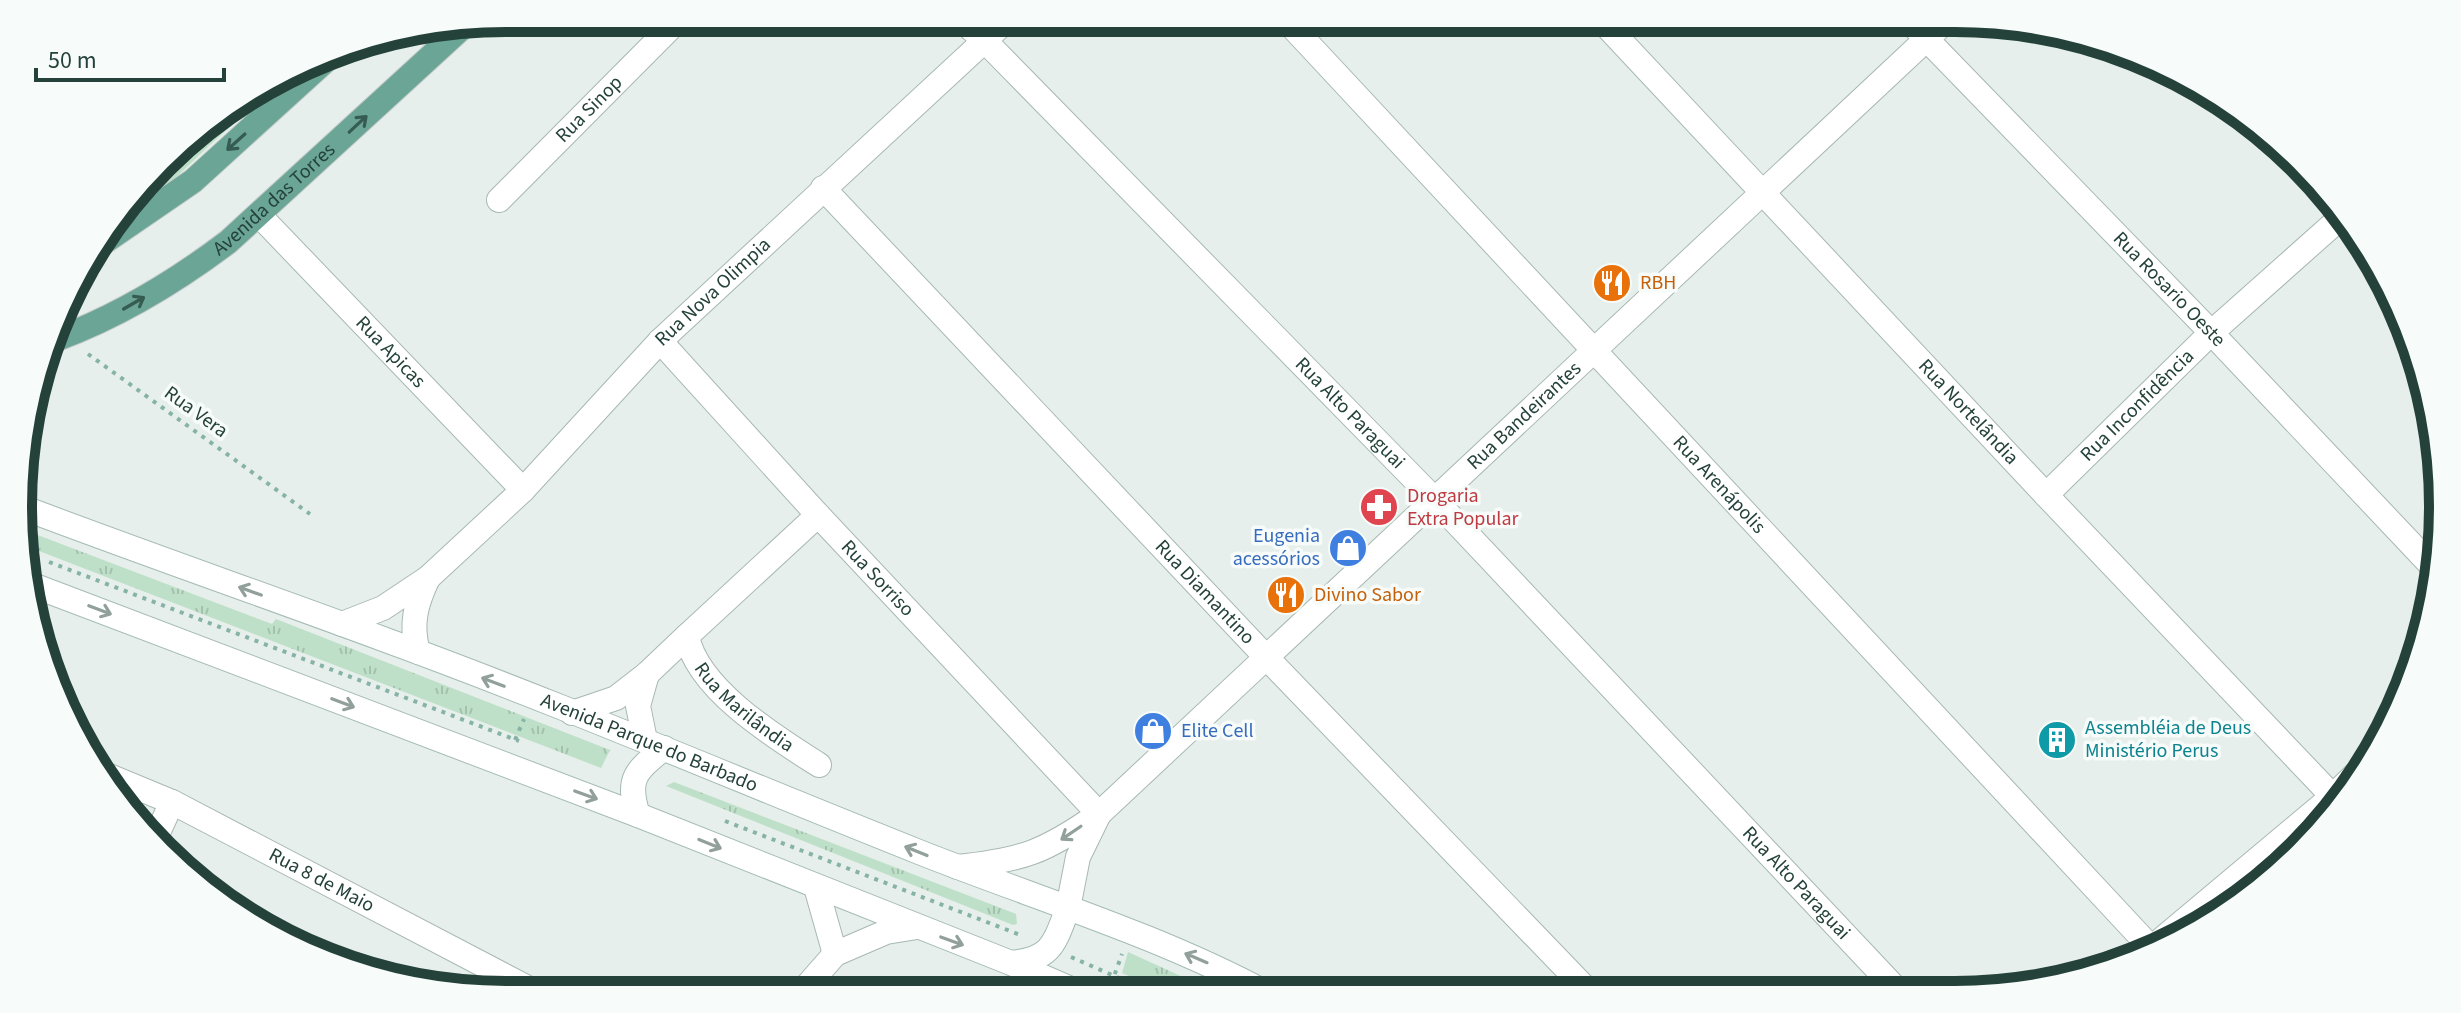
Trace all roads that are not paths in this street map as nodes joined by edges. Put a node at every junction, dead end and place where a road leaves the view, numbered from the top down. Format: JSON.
{"nodes":[{"id":1,"x":666,"y":32,"type":"edge"},
{"id":2,"x":975,"y":32,"type":"edge"},
{"id":3,"x":994,"y":32,"type":"edge"},
{"id":4,"x":1297,"y":32,"type":"edge"},
{"id":5,"x":1612,"y":32,"type":"edge"},
{"id":6,"x":1919,"y":32,"type":"edge"},
{"id":7,"x":1934,"y":32,"type":"edge"},
{"id":8,"x":454,"y":35,"type":"edge"},
{"id":9,"x":1926,"y":39,"type":"junction"},
{"id":10,"x":985,"y":41,"type":"junction"},
{"id":11,"x":309,"y":75,"type":"edge"},
{"id":12,"x":823,"y":188,"type":"junction"},
{"id":13,"x":1763,"y":191,"type":"junction"},
{"id":14,"x":499,"y":200,"type":"dead end"},
{"id":15,"x":259,"y":215,"type":"junction"},
{"id":16,"x":2335,"y":223,"type":"edge"},
{"id":17,"x":121,"y":230,"type":"edge"},
{"id":18,"x":2211,"y":333,"type":"junction"},
{"id":19,"x":64,"y":336,"type":"edge"},
{"id":20,"x":660,"y":341,"type":"junction"},
{"id":21,"x":1594,"y":350,"type":"junction"},
{"id":22,"x":523,"y":490,"type":"junction"},
{"id":23,"x":2046,"y":495,"type":"junction"},
{"id":24,"x":1434,"y":499,"type":"junction"},
{"id":25,"x":32,"y":511,"type":"edge"},
{"id":26,"x":818,"y":515,"type":"junction"},
{"id":27,"x":2426,"y":560,"type":"edge"},
{"id":28,"x":428,"y":578,"type":"junction"},
{"id":29,"x":39,"y":588,"type":"edge"},
{"id":30,"x":342,"y":624,"type":"junction"},
{"id":31,"x":687,"y":636,"type":"junction"},
{"id":32,"x":418,"y":652,"type":"junction"},
{"id":33,"x":1266,"y":657,"type":"junction"},
{"id":34,"x":647,"y":674,"type":"junction"},
{"id":35,"x":572,"y":713,"type":"junction"},
{"id":36,"x":654,"y":744,"type":"junction"},
{"id":37,"x":819,"y":765,"type":"dead end"},
{"id":38,"x":119,"y":780,"type":"edge"},
{"id":39,"x":2331,"y":795,"type":"edge"},
{"id":40,"x":172,"y":802,"type":"junction"},
{"id":41,"x":1099,"y":814,"type":"junction"},
{"id":42,"x":638,"y":815,"type":"junction"},
{"id":43,"x":2307,"y":824,"type":"edge"},
{"id":44,"x":159,"y":829,"type":"edge"},
{"id":45,"x":957,"y":867,"type":"junction"},
{"id":46,"x":816,"y":887,"type":"junction"},
{"id":47,"x":1068,"y":908,"type":"junction"},
{"id":48,"x":2191,"y":917,"type":"edge"},
{"id":49,"x":917,"y":927,"type":"junction"},
{"id":50,"x":2143,"y":942,"type":"edge"},
{"id":51,"x":835,"y":954,"type":"junction"},
{"id":52,"x":1011,"y":963,"type":"junction"},
{"id":53,"x":511,"y":981,"type":"edge"},
{"id":54,"x":811,"y":981,"type":"edge"},
{"id":55,"x":1052,"y":981,"type":"edge"},
{"id":56,"x":1244,"y":981,"type":"edge"},
{"id":57,"x":1578,"y":981,"type":"edge"},
{"id":58,"x":1889,"y":981,"type":"edge"}],
"edges":[{"from":1,"to":14,"type":"street","name":"Rua Sinop"},
{"from":2,"to":10,"type":"street","name":"Rua Alto Paraguai"},
{"from":3,"to":10,"type":"street","name":"Rua Nova Olimpia"},
{"from":4,"to":21,"type":"street","name":"Rua Arenápolis"},
{"from":5,"to":13,"type":"street","name":"Rua Nortelândia"},
{"from":6,"to":9,"type":"street","name":"Rua Rosario Oeste"},
{"from":7,"to":9,"type":"street","name":"Rua Bandeirantes"},
{"from":15,"to":8,"type":"main road","name":"Avenida das Torres","one_way":true},
{"from":9,"to":13,"type":"street","name":"Rua Bandeirantes"},
{"from":9,"to":18,"type":"street","name":"Rua Rosario Oeste"},
{"from":10,"to":12,"type":"street","name":"Rua Nova Olimpia"},
{"from":10,"to":24,"type":"street","name":"Rua Alto Paraguai"},
{"from":11,"to":17,"type":"main road","one_way":true},
{"from":12,"to":20,"type":"street","name":"Rua Nova Olimpia"},
{"from":12,"to":33,"type":"street","name":"Rua Diamantino"},
{"from":13,"to":21,"type":"street","name":"Rua Bandeirantes"},
{"from":13,"to":23,"type":"street","name":"Rua Nortelândia"},
{"from":19,"to":15,"type":"main road","name":"Avenida das Torres","one_way":true},
{"from":15,"to":22,"type":"street","name":"Rua Apicas"},
{"from":16,"to":18,"type":"street","name":"Rua Inconfidência"},
{"from":18,"to":23,"type":"street","name":"Rua Inconfidência"},
{"from":18,"to":27,"type":"street","name":"Rua Rosario Oeste"},
{"from":20,"to":22,"type":"street","name":"Rua Nova Olimpia"},
{"from":20,"to":26,"type":"street","name":"Rua Sorriso"},
{"from":21,"to":24,"type":"street","name":"Rua Bandeirantes"},
{"from":21,"to":50,"type":"street","name":"Rua Arenápolis"},
{"from":22,"to":28,"type":"street","name":"Rua Nova Olimpia"},
{"from":23,"to":39,"type":"street","name":"Rua Nortelândia"},
{"from":24,"to":33,"type":"street","name":"Rua Bandeirantes"},
{"from":24,"to":58,"type":"street","name":"Rua Alto Paraguai"},
{"from":30,"to":25,"type":"street","name":"Avenida Parque do Barbado","one_way":true},
{"from":26,"to":31,"type":"street","name":"Rua Marilândia"},
{"from":26,"to":41,"type":"street","name":"Rua Sorriso"},
{"from":28,"to":30,"type":"street","name":"Rua Nova Olimpia"},
{"from":28,"to":32,"type":"street","name":"Rua Nova Olimpia"},
{"from":29,"to":42,"type":"street","one_way":true},
{"from":30,"to":32,"type":"street","name":"Avenida Parque do Barbado"},
{"from":31,"to":34,"type":"street","name":"Rua Marilândia"},
{"from":31,"to":37,"type":"street","name":"Rua Marilândia"},
{"from":35,"to":32,"type":"street","name":"Avenida Parque do Barbado","one_way":true},
{"from":33,"to":41,"type":"street","name":"Rua Bandeirantes"},
{"from":33,"to":57,"type":"street","name":"Rua Diamantino"},
{"from":34,"to":35,"type":"street","name":"Rua Marilândia"},
{"from":34,"to":36,"type":"street"},
{"from":35,"to":36,"type":"street","name":"Avenida Parque do Barbado"},
{"from":36,"to":42,"type":"street"},
{"from":45,"to":36,"type":"street","name":"Avenida Parque do Barbado","one_way":true},
{"from":38,"to":40,"type":"street","name":"Rua 8 de Maio"},
{"from":40,"to":44,"type":"street"},
{"from":40,"to":53,"type":"street","name":"Rua 8 de Maio"},
{"from":41,"to":45,"type":"street","name":"Rua Bandeirantes","one_way":true},
{"from":41,"to":47,"type":"street","name":"Rua Bandeirantes"},
{"from":42,"to":46,"type":"street","one_way":true},
{"from":43,"to":48,"type":"street"},
{"from":45,"to":47,"type":"street","name":"Avenida Parque do Barbado"},
{"from":46,"to":49,"type":"street"},
{"from":46,"to":51,"type":"street"},
{"from":47,"to":52,"type":"street","name":"Rua Bandeirantes"},
{"from":56,"to":47,"type":"street","name":"Avenida Parque do Barbado","one_way":true},
{"from":49,"to":51,"type":"street"},
{"from":49,"to":52,"type":"street","one_way":true},
{"from":51,"to":54,"type":"street"},
{"from":52,"to":55,"type":"street"}]}
